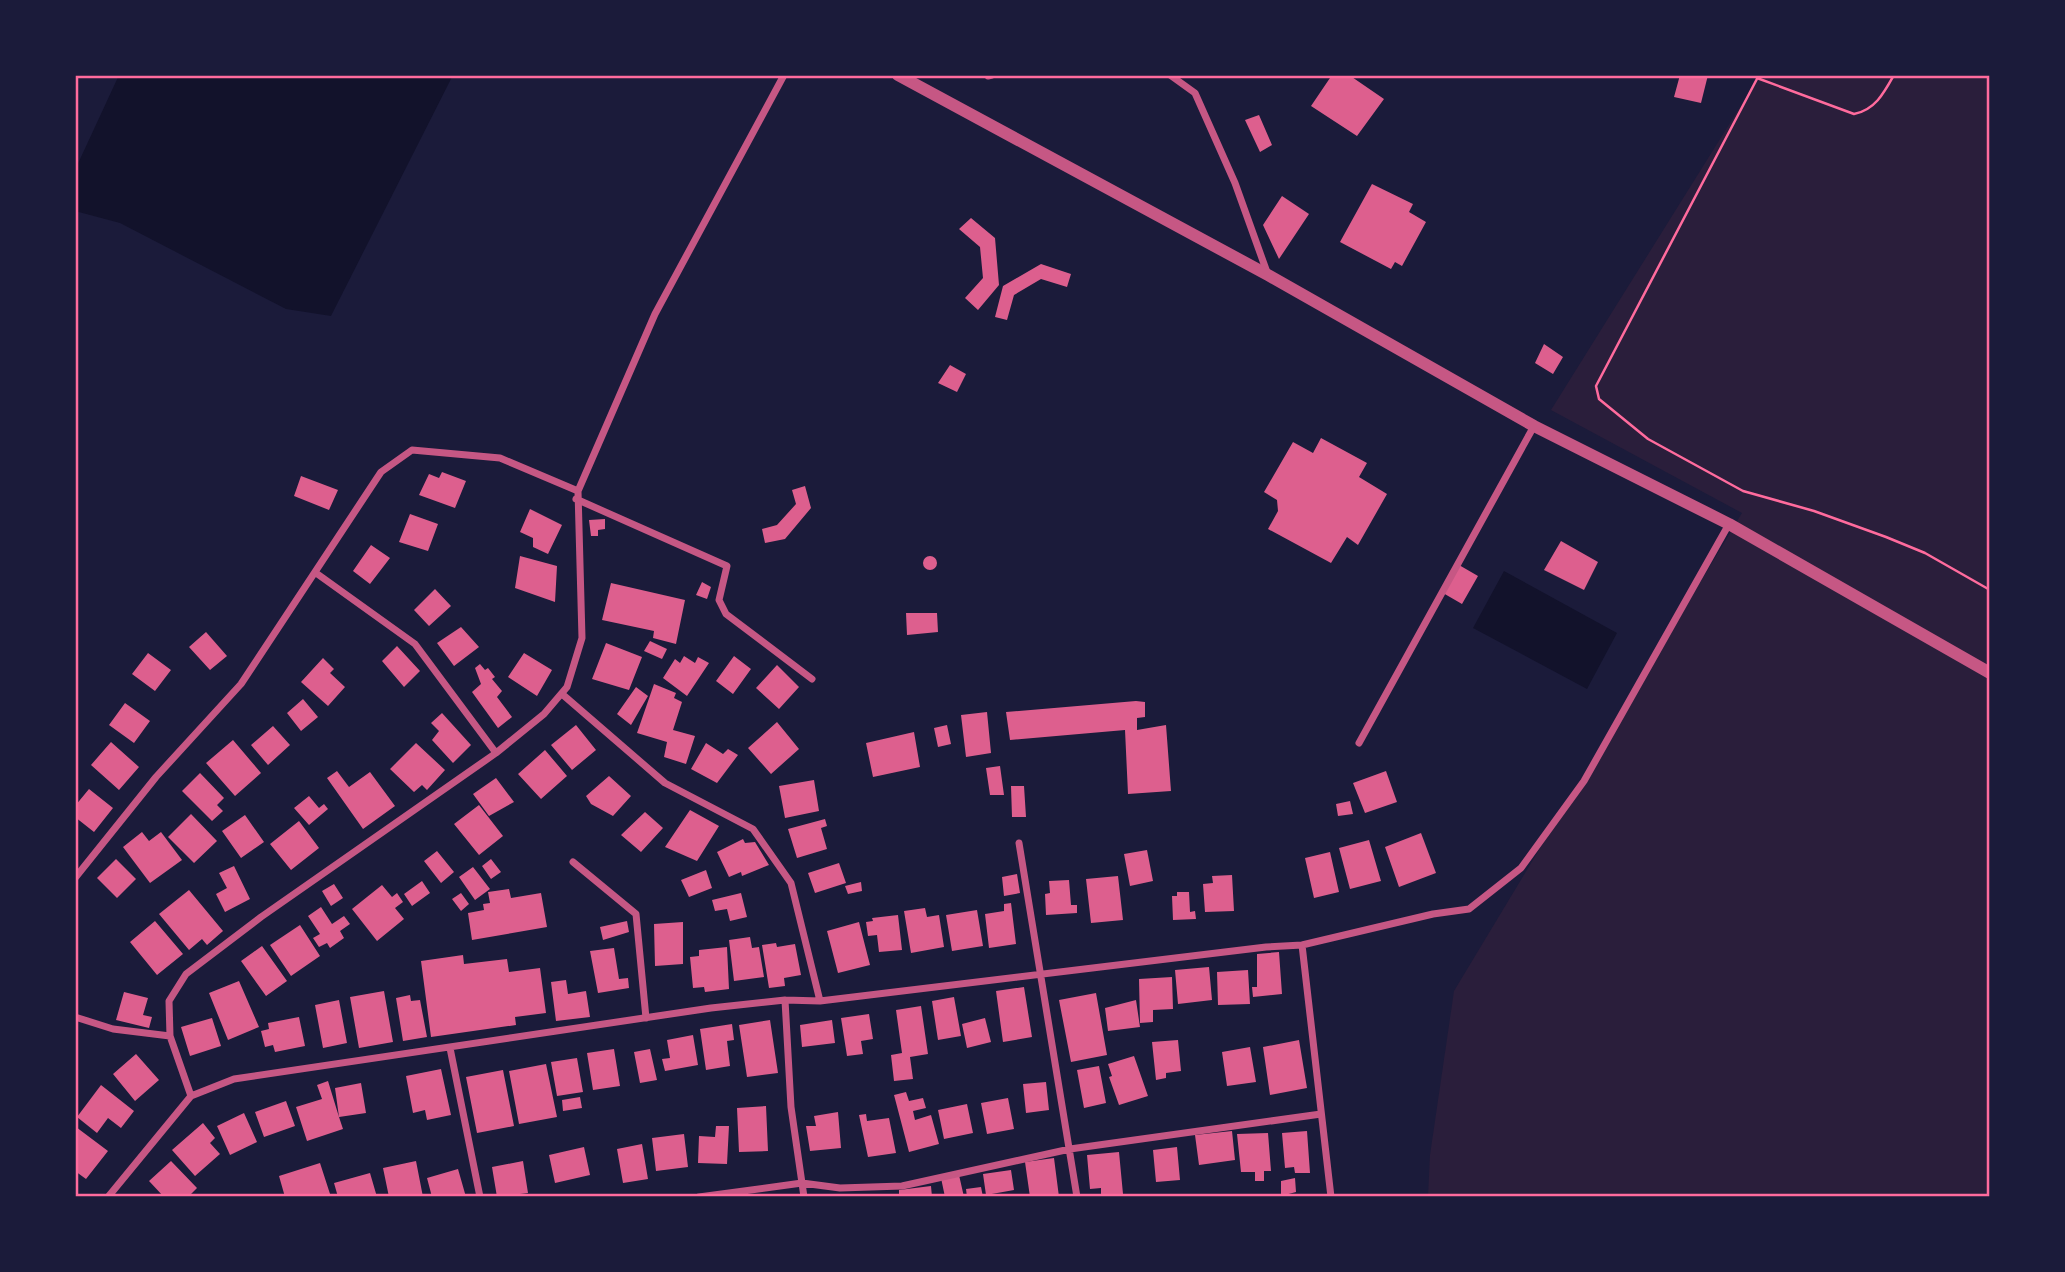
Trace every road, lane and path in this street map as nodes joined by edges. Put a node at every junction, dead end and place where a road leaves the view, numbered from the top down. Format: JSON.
{"nodes":[{"id":1,"x":784,"y":75,"type":"edge"},
{"id":2,"x":898,"y":75,"type":"edge"},
{"id":3,"x":1170,"y":75,"type":"edge"},
{"id":4,"x":1894,"y":75,"type":"edge"},
{"id":5,"x":1758,"y":77,"type":"edge"},
{"id":6,"x":1268,"y":275,"type":"junction"},
{"id":7,"x":1534,"y":426,"type":"junction"},
{"id":8,"x":577,"y":495,"type":"junction"},
{"id":9,"x":1729,"y":524,"type":"junction"},
{"id":10,"x":316,"y":573,"type":"junction"},
{"id":11,"x":1990,"y":590,"type":"edge"},
{"id":12,"x":1990,"y":673,"type":"edge"},
{"id":13,"x":812,"y":679,"type":"dead end"},
{"id":14,"x":562,"y":694,"type":"junction"},
{"id":15,"x":1359,"y":743,"type":"dead end"},
{"id":16,"x":496,"y":753,"type":"junction"},
{"id":17,"x":1019,"y":843,"type":"dead end"},
{"id":18,"x":573,"y":862,"type":"dead end"},
{"id":19,"x":75,"y":878,"type":"edge"},
{"id":20,"x":1302,"y":945,"type":"junction"},
{"id":21,"x":1040,"y":976,"type":"junction"},
{"id":22,"x":785,"y":1000,"type":"junction"},
{"id":23,"x":820,"y":1001,"type":"junction"},
{"id":24,"x":75,"y":1017,"type":"edge"},
{"id":25,"x":646,"y":1018,"type":"junction"},
{"id":26,"x":170,"y":1036,"type":"junction"},
{"id":27,"x":450,"y":1048,"type":"junction"},
{"id":28,"x":191,"y":1097,"type":"junction"},
{"id":29,"x":1321,"y":1114,"type":"junction"},
{"id":30,"x":1070,"y":1149,"type":"junction"},
{"id":31,"x":802,"y":1183,"type":"junction"},
{"id":32,"x":108,"y":1197,"type":"edge"},
{"id":33,"x":480,"y":1197,"type":"edge"},
{"id":34,"x":699,"y":1197,"type":"edge"},
{"id":35,"x":804,"y":1197,"type":"edge"},
{"id":36,"x":1077,"y":1197,"type":"edge"},
{"id":37,"x":1331,"y":1197,"type":"edge"}],
"edges":[{"from":1,"to":8,"type":"street"},
{"from":2,"to":6,"type":"street"},
{"from":3,"to":6,"type":"street"},
{"from":4,"to":5,"type":"path"},
{"from":5,"to":11,"type":"path"},
{"from":6,"to":7,"type":"street"},
{"from":7,"to":9,"type":"street"},
{"from":7,"to":15,"type":"street"},
{"from":8,"to":10,"type":"street"},
{"from":8,"to":13,"type":"street"},
{"from":8,"to":14,"type":"street"},
{"from":9,"to":12,"type":"street"},
{"from":9,"to":20,"type":"street"},
{"from":10,"to":16,"type":"street"},
{"from":10,"to":19,"type":"street"},
{"from":14,"to":16,"type":"street"},
{"from":14,"to":23,"type":"street"},
{"from":16,"to":26,"type":"street"},
{"from":17,"to":21,"type":"street"},
{"from":18,"to":25,"type":"street"},
{"from":20,"to":21,"type":"street"},
{"from":20,"to":29,"type":"street"},
{"from":21,"to":23,"type":"street"},
{"from":21,"to":30,"type":"street"},
{"from":22,"to":23,"type":"street"},
{"from":22,"to":25,"type":"street"},
{"from":22,"to":31,"type":"street"},
{"from":24,"to":26,"type":"street"},
{"from":25,"to":27,"type":"street"},
{"from":26,"to":28,"type":"street"},
{"from":27,"to":28,"type":"street"},
{"from":27,"to":33,"type":"street"},
{"from":28,"to":32,"type":"street"},
{"from":29,"to":30,"type":"street"},
{"from":29,"to":37,"type":"street"},
{"from":30,"to":31,"type":"street"},
{"from":30,"to":36,"type":"street"},
{"from":31,"to":34,"type":"street"},
{"from":31,"to":35,"type":"street"}]}
